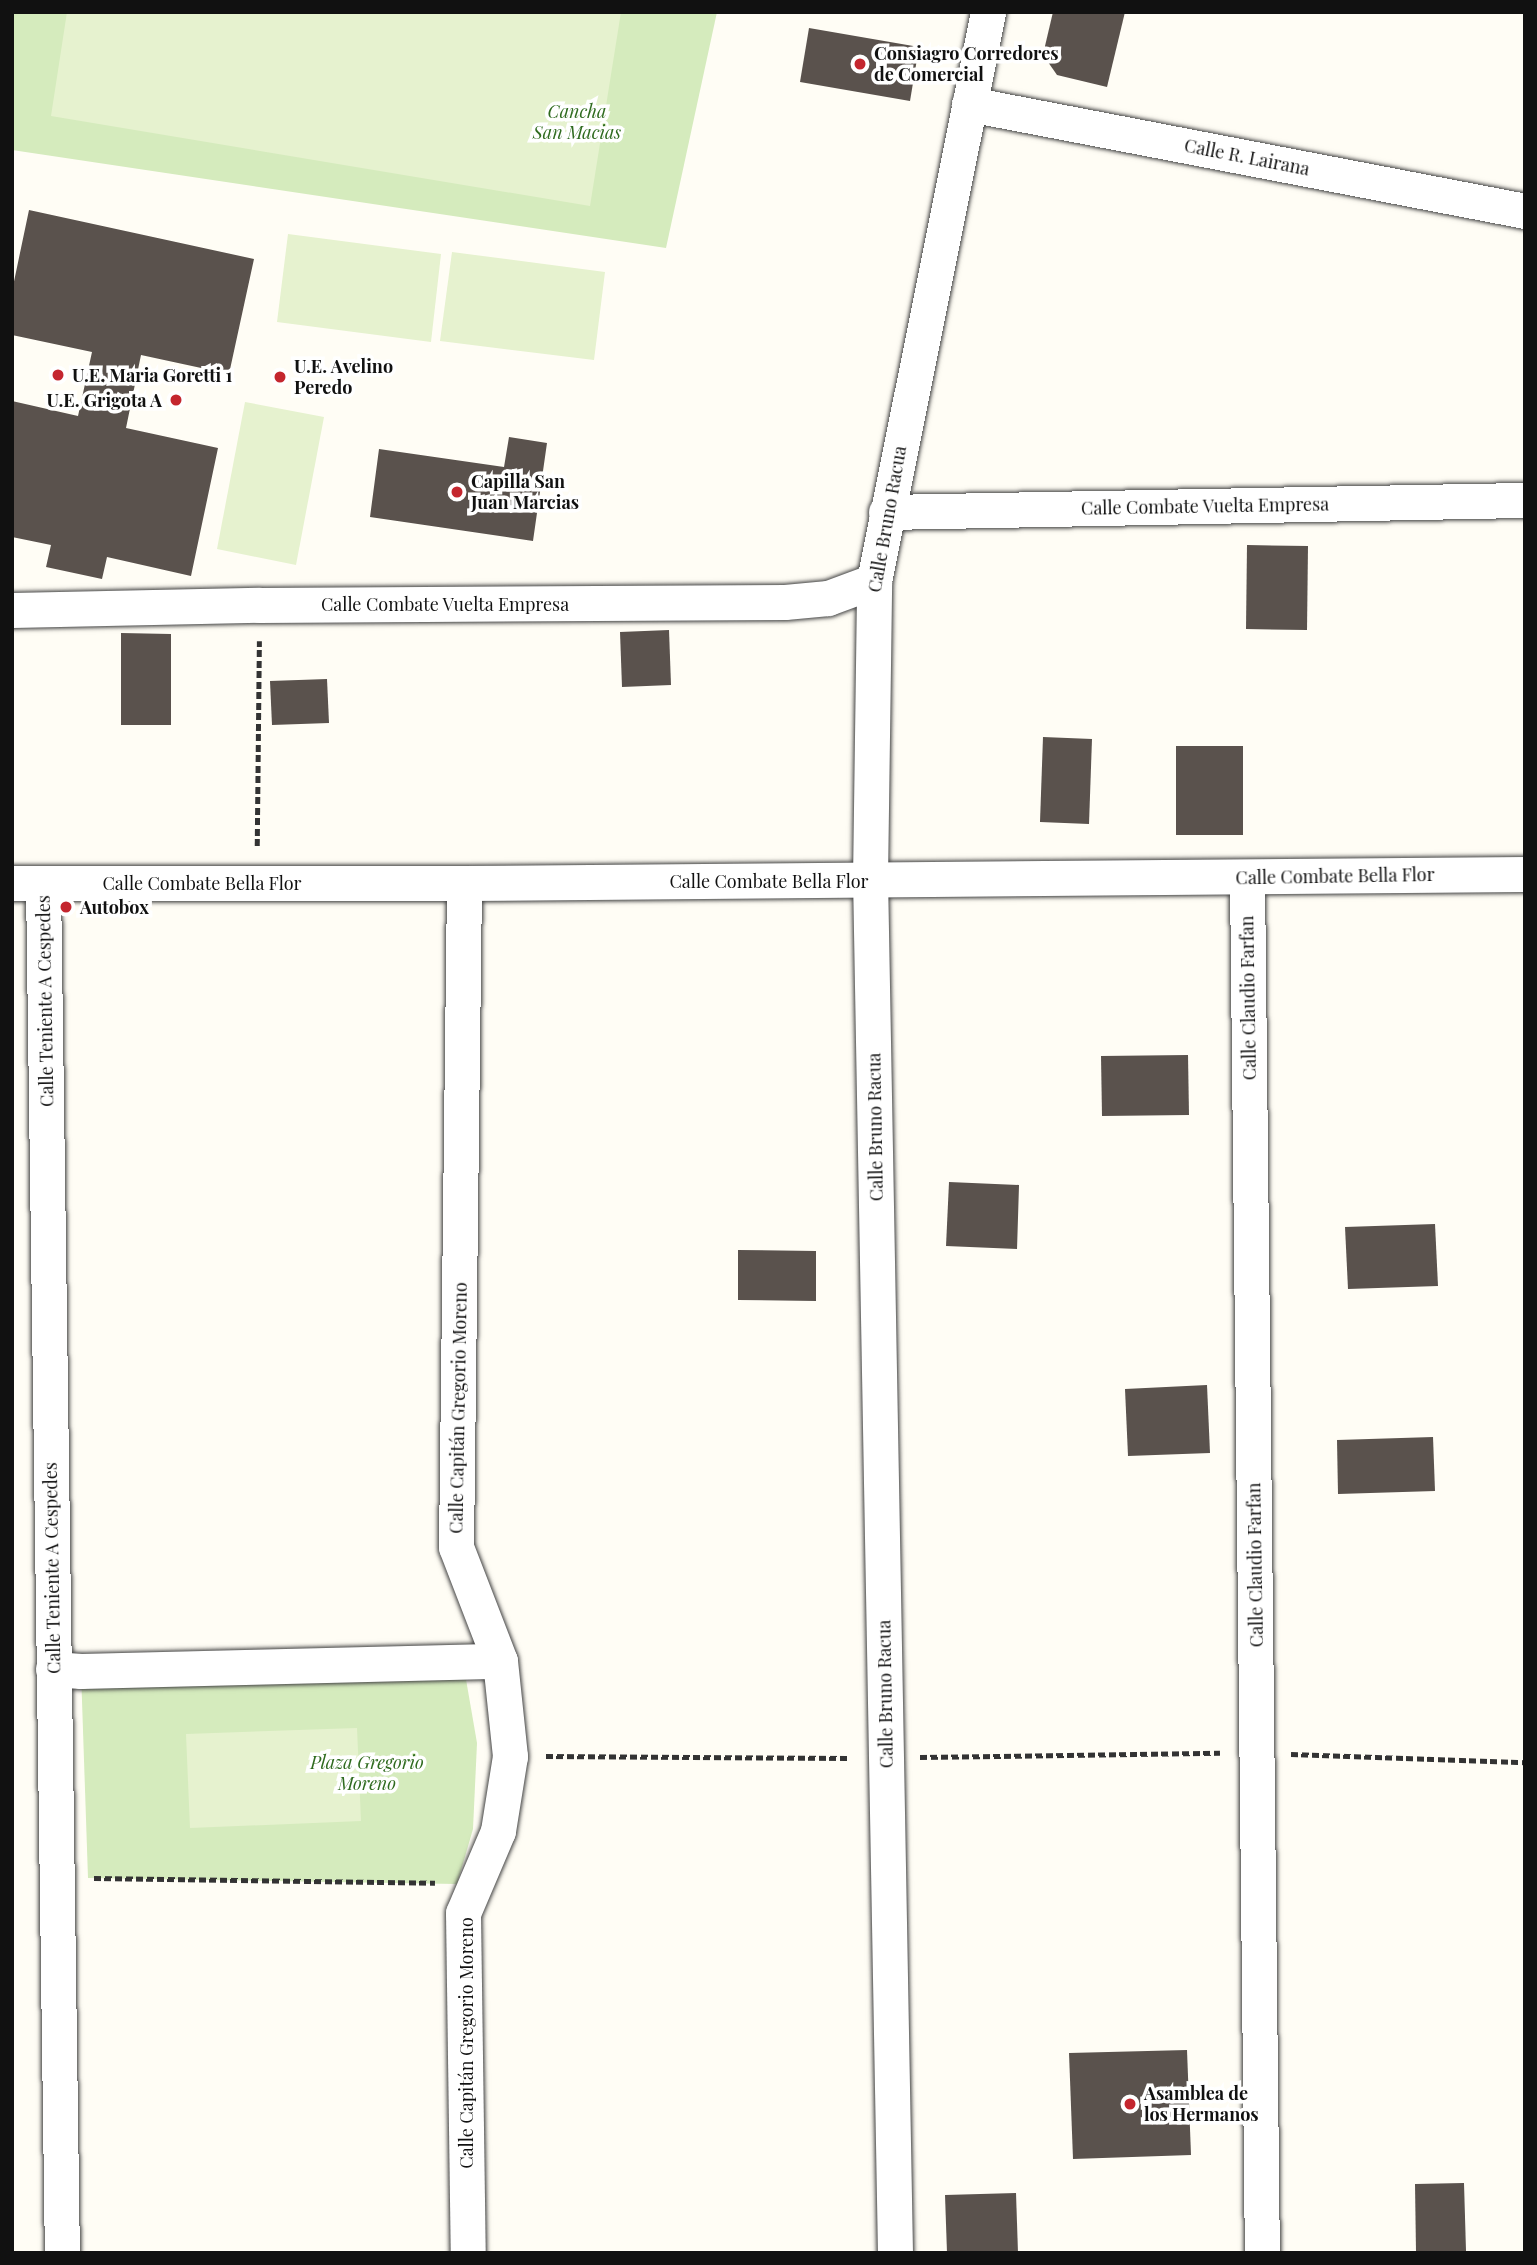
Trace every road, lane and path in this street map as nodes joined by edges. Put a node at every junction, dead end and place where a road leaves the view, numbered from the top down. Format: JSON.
{"nodes":[{"id":1,"x":988,"y":12,"type":"edge"},
{"id":2,"x":968,"y":104,"type":"junction"},
{"id":3,"x":1525,"y":211,"type":"edge"},
{"id":4,"x":1525,"y":500,"type":"edge"},
{"id":5,"x":886,"y":512,"type":"junction"},
{"id":6,"x":874,"y":581,"type":"junction"},
{"id":7,"x":259,"y":605,"type":"junction"},
{"id":8,"x":12,"y":610,"type":"edge"},
{"id":9,"x":1525,"y":874,"type":"edge"},
{"id":10,"x":1247,"y":877,"type":"junction"},
{"id":11,"x":870,"y":880,"type":"junction"},
{"id":12,"x":28,"y":883,"type":"edge"},
{"id":13,"x":257,"y":883,"type":"junction"},
{"id":14,"x":464,"y":883,"type":"junction"},
{"id":15,"x":500,"y":1661,"type":"junction"},
{"id":16,"x":53,"y":1669,"type":"junction"},
{"id":17,"x":1257,"y":1752,"type":"junction"},
{"id":18,"x":510,"y":1756,"type":"junction"},
{"id":19,"x":886,"y":1758,"type":"junction"},
{"id":20,"x":1525,"y":1762,"type":"edge"},
{"id":21,"x":58,"y":1878,"type":"junction"},
{"id":22,"x":475,"y":1884,"type":"junction"},
{"id":23,"x":62,"y":2253,"type":"edge"},
{"id":24,"x":468,"y":2253,"type":"edge"},
{"id":25,"x":895,"y":2253,"type":"edge"},
{"id":26,"x":1262,"y":2253,"type":"edge"}],
"edges":[{"from":1,"to":2,"type":"street","name":"Calle Bruno Racua"},
{"from":2,"to":3,"type":"street","name":"Calle R. Lairana"},
{"from":2,"to":5,"type":"street","name":"Calle Bruno Racua"},
{"from":4,"to":5,"type":"street","name":"Calle Combate Vuelta Empresa"},
{"from":5,"to":6,"type":"street","name":"Calle Bruno Racua"},
{"from":6,"to":7,"type":"street","name":"Calle Combate Vuelta Empresa"},
{"from":6,"to":11,"type":"street","name":"Calle Bruno Racua"},
{"from":7,"to":8,"type":"street","name":"Calle Combate Vuelta Empresa"},
{"from":7,"to":13,"type":"path"},
{"from":9,"to":10,"type":"street","name":"Calle Combate Bella Flor"},
{"from":10,"to":11,"type":"street","name":"Calle Combate Bella Flor"},
{"from":10,"to":17,"type":"street","name":"Calle Claudio Farfan"},
{"from":11,"to":14,"type":"street","name":"Calle Combate Bella Flor"},
{"from":11,"to":19,"type":"street","name":"Calle Bruno Racua"},
{"from":12,"to":13,"type":"street","name":"Calle Combate Bella Flor"},
{"from":12,"to":16,"type":"street","name":"Calle Teniente A Cespedes"},
{"from":13,"to":14,"type":"street","name":"Calle Combate Bella Flor"},
{"from":14,"to":15,"type":"street","name":"Calle Capitán Gregorio Moreno"},
{"from":15,"to":16,"type":"street"},
{"from":15,"to":18,"type":"street","name":"Calle Capitán Gregorio Moreno"},
{"from":16,"to":21,"type":"street","name":"Calle Teniente A Cespedes"},
{"from":17,"to":19,"type":"path"},
{"from":17,"to":20,"type":"path"},
{"from":17,"to":26,"type":"street","name":"Calle Claudio Farfan"},
{"from":18,"to":19,"type":"path"},
{"from":18,"to":22,"type":"street","name":"Calle Capitán Gregorio Moreno"},
{"from":19,"to":25,"type":"street","name":"Calle Bruno Racua"},
{"from":21,"to":22,"type":"path"},
{"from":21,"to":23,"type":"street","name":"Calle Teniente A Cespedes"},
{"from":22,"to":24,"type":"street","name":"Calle Capitán Gregorio Moreno"}]}
